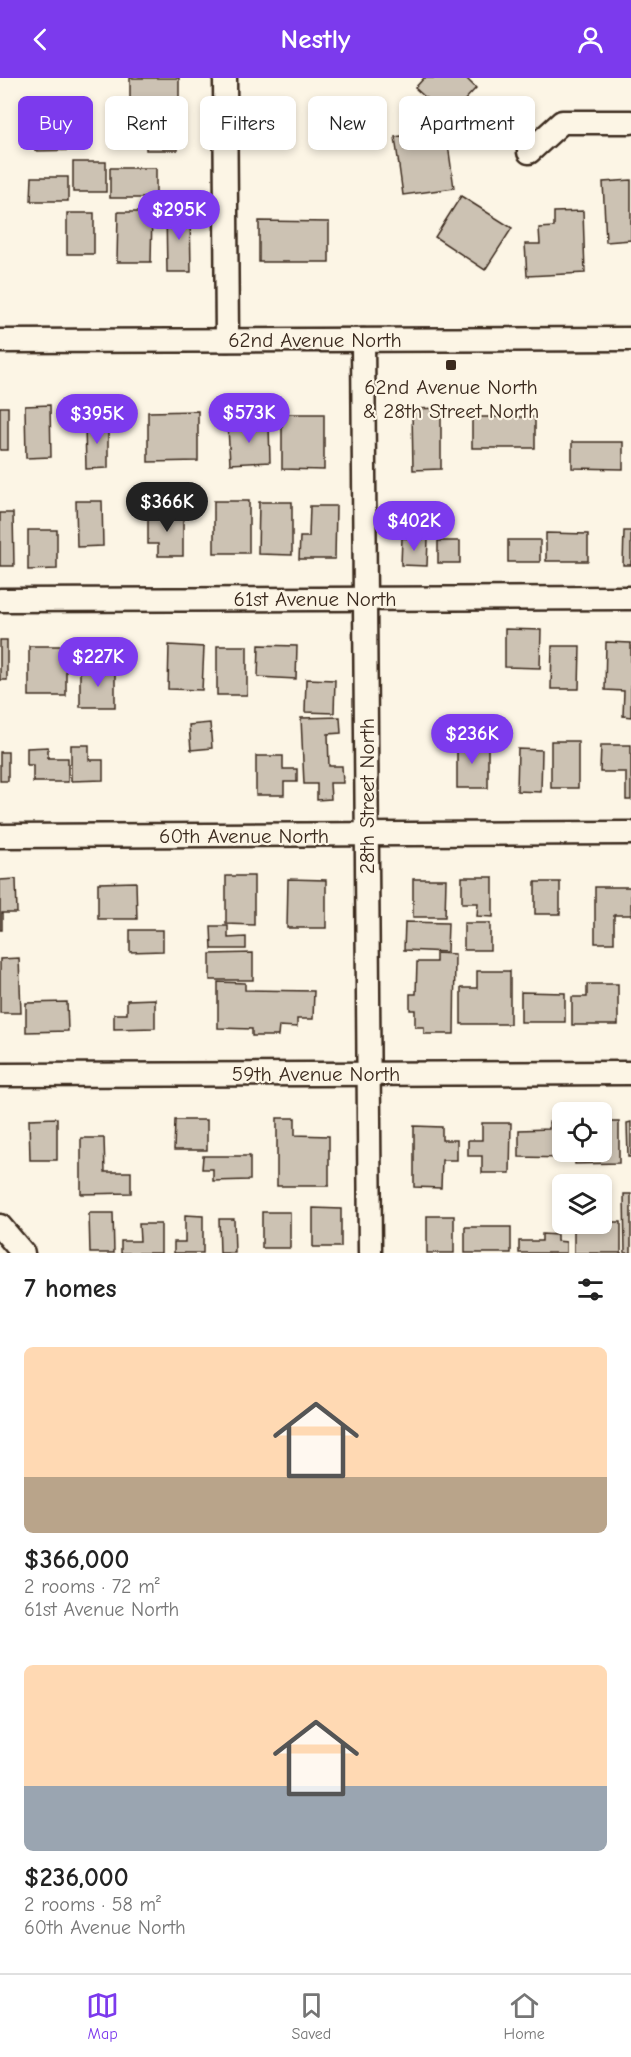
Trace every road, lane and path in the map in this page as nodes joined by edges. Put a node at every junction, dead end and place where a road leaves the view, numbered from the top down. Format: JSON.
{"nodes":[{"id":1,"x":225,"y":78,"type":"edge"},
{"id":2,"x":631,"y":122,"type":"edge"},
{"id":3,"x":529,"y":152,"type":"dead end"},
{"id":4,"x":631,"y":339,"type":"edge"},
{"id":5,"x":227,"y":340,"type":"junction"},
{"id":6,"x":363,"y":340,"type":"junction"},
{"id":7,"x":0,"y":341,"type":"edge"},
{"id":8,"x":366,"y":598,"type":"junction"},
{"id":9,"x":631,"y":598,"type":"edge"},
{"id":10,"x":0,"y":600,"type":"edge"},
{"id":11,"x":631,"y":832,"type":"edge"},
{"id":12,"x":367,"y":835,"type":"junction"},
{"id":13,"x":0,"y":836,"type":"edge"},
{"id":14,"x":631,"y":1073,"type":"edge"},
{"id":15,"x":368,"y":1074,"type":"junction"},
{"id":16,"x":0,"y":1075,"type":"edge"},
{"id":17,"x":0,"y":1226,"type":"edge"},
{"id":18,"x":23,"y":1253,"type":"edge"},
{"id":19,"x":370,"y":1253,"type":"edge"}],
"edges":[{"from":1,"to":5,"type":"street"},
{"from":2,"to":3,"type":"street"},
{"from":4,"to":6,"type":"street","name":"62nd Avenue North"},
{"from":5,"to":6,"type":"street","name":"62nd Avenue North"},
{"from":5,"to":7,"type":"street","name":"62nd Avenue North"},
{"from":6,"to":8,"type":"street","name":"28th Street North"},
{"from":8,"to":9,"type":"street","name":"61st Avenue North"},
{"from":8,"to":10,"type":"street","name":"61st Avenue North"},
{"from":8,"to":12,"type":"street","name":"28th Street North"},
{"from":11,"to":12,"type":"street","name":"60th Avenue North"},
{"from":12,"to":13,"type":"street","name":"60th Avenue North"},
{"from":12,"to":15,"type":"street","name":"28th Street North"},
{"from":14,"to":15,"type":"street","name":"59th Avenue North"},
{"from":15,"to":16,"type":"street","name":"59th Avenue North"},
{"from":15,"to":19,"type":"street","name":"28th Street North"},
{"from":17,"to":18,"type":"street"}]}
